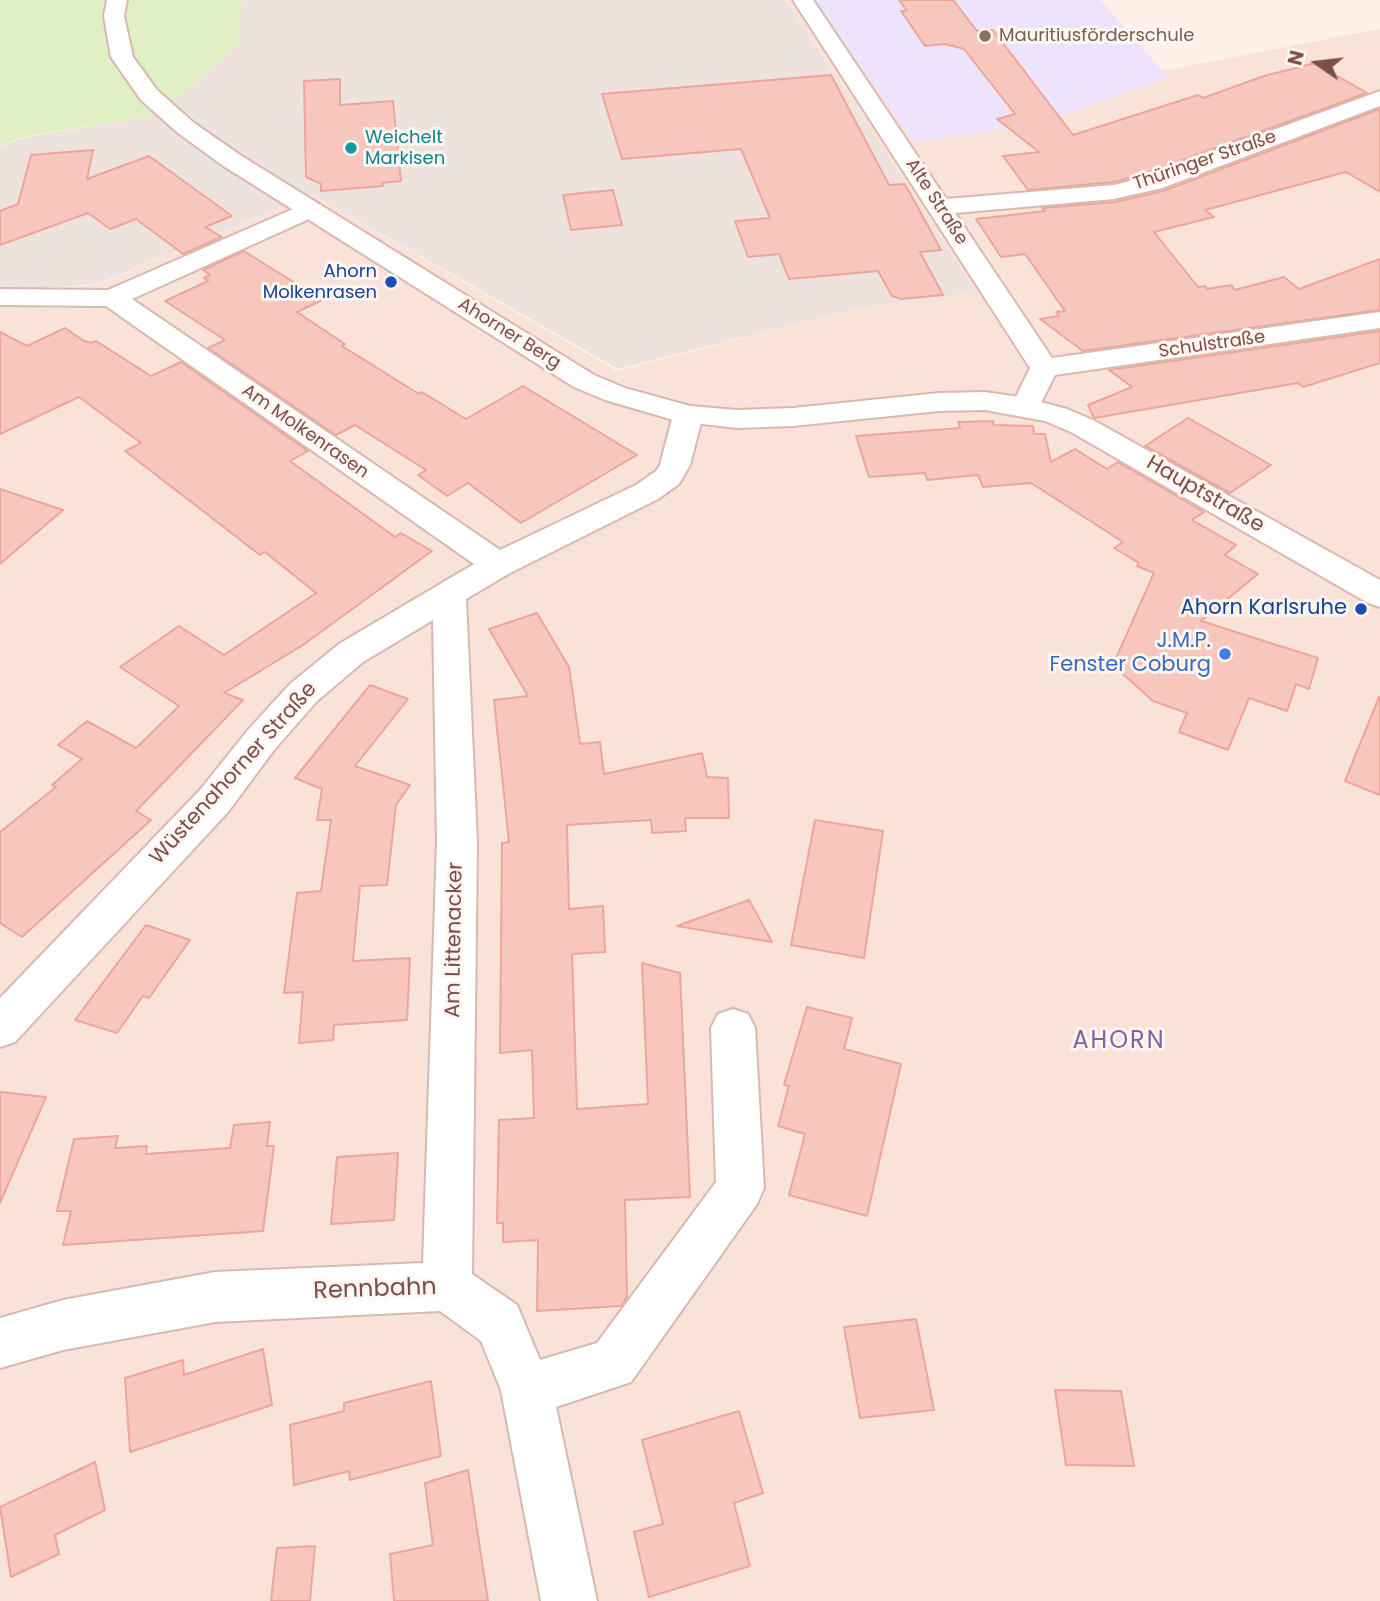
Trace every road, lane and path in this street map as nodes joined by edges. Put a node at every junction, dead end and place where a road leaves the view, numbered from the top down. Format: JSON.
{"nodes":[{"id":1,"x":117,"y":0,"type":"edge"},
{"id":2,"x":803,"y":0,"type":"edge"},
{"id":3,"x":1380,"y":98,"type":"edge"},
{"id":4,"x":940,"y":207,"type":"junction"},
{"id":5,"x":309,"y":209,"type":"junction"},
{"id":6,"x":0,"y":297,"type":"edge"},
{"id":7,"x":112,"y":298,"type":"junction"},
{"id":8,"x":1380,"y":320,"type":"edge"},
{"id":9,"x":1044,"y":368,"type":"junction"},
{"id":10,"x":1026,"y":407,"type":"junction"},
{"id":11,"x":688,"y":415,"type":"junction"},
{"id":12,"x":498,"y":565,"type":"junction"},
{"id":13,"x":449,"y":594,"type":"junction"},
{"id":14,"x":1380,"y":595,"type":"edge"},
{"id":15,"x":0,"y":1028,"type":"edge"},
{"id":16,"x":733,"y":1028,"type":"dead end"},
{"id":17,"x":447,"y":1286,"type":"junction"},
{"id":18,"x":0,"y":1343,"type":"edge"},
{"id":19,"x":527,"y":1390,"type":"junction"},
{"id":20,"x":569,"y":1601,"type":"edge"}],
"edges":[{"from":1,"to":5,"type":"street","name":"Ahorner Berg"},
{"from":2,"to":4,"type":"street","name":"Alte Straße"},
{"from":3,"to":4,"type":"street","name":"Thüringer Straße"},
{"from":4,"to":9,"type":"street","name":"Alte Straße"},
{"from":5,"to":7,"type":"street"},
{"from":5,"to":11,"type":"street","name":"Ahorner Berg"},
{"from":6,"to":7,"type":"street"},
{"from":7,"to":12,"type":"street","name":"Am Molkenrasen"},
{"from":8,"to":9,"type":"street","name":"Schulstraße"},
{"from":9,"to":10,"type":"street"},
{"from":10,"to":11,"type":"street","name":"Ahorner Berg"},
{"from":10,"to":14,"type":"street","name":"Hauptstraße"},
{"from":11,"to":12,"type":"street","name":"Wüstenahorner Straße"},
{"from":12,"to":13,"type":"street","name":"Wüstenahorner Straße"},
{"from":13,"to":15,"type":"street","name":"Wüstenahorner Straße"},
{"from":13,"to":17,"type":"street","name":"Am Littenacker"},
{"from":16,"to":19,"type":"street"},
{"from":17,"to":18,"type":"street","name":"Rennbahn"},
{"from":17,"to":19,"type":"street","name":"Rennbahn"},
{"from":19,"to":20,"type":"street","name":"Rennbahn"}]}
